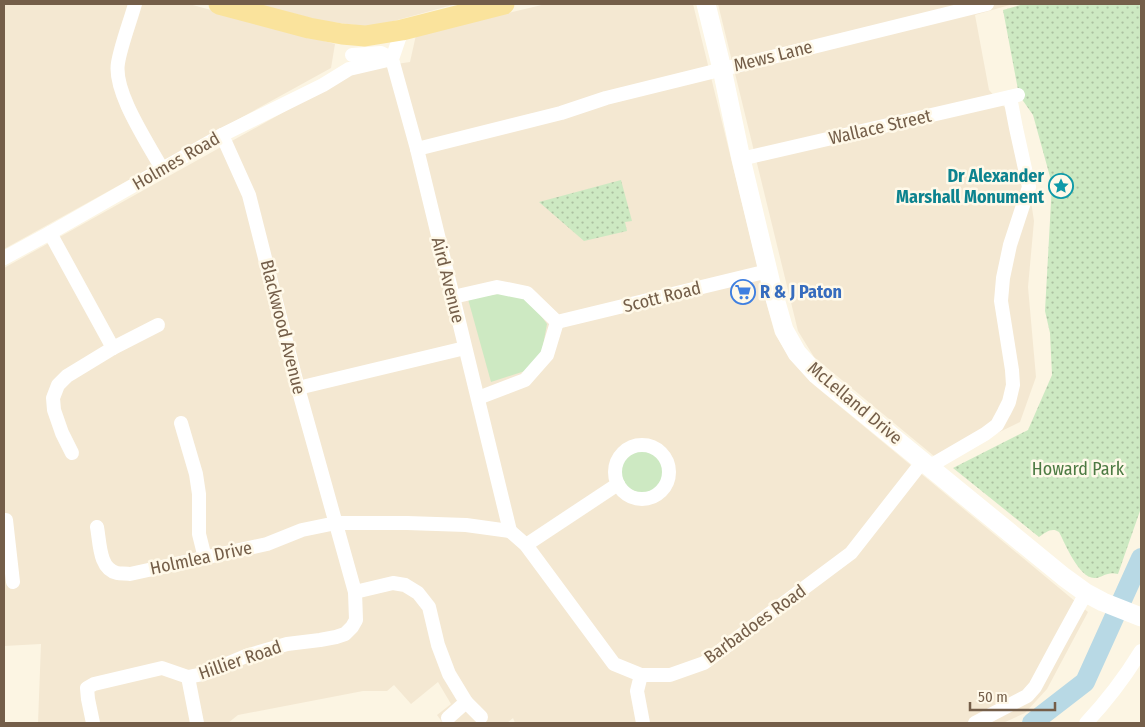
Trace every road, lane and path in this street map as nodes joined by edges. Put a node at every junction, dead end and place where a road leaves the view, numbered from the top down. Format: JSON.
{"nodes":[{"id":1,"x":135,"y":4,"type":"edge"},
{"id":2,"x":219,"y":4,"type":"edge"},
{"id":3,"x":504,"y":4,"type":"edge"},
{"id":4,"x":706,"y":4,"type":"edge"},
{"id":5,"x":987,"y":4,"type":"edge"},
{"id":6,"x":402,"y":30,"type":"junction"},
{"id":7,"x":342,"y":34,"type":"junction"},
{"id":8,"x":392,"y":59,"type":"junction"},
{"id":9,"x":350,"y":62,"type":"junction"},
{"id":10,"x":722,"y":69,"type":"junction"},
{"id":11,"x":222,"y":135,"type":"junction"},
{"id":12,"x":416,"y":149,"type":"junction"},
{"id":13,"x":741,"y":159,"type":"junction"},
{"id":14,"x":162,"y":169,"type":"junction"},
{"id":15,"x":50,"y":233,"type":"junction"},
{"id":16,"x":4,"y":258,"type":"edge"},
{"id":17,"x":768,"y":271,"type":"junction"},
{"id":18,"x":453,"y":298,"type":"junction"},
{"id":19,"x":556,"y":322,"type":"junction"},
{"id":20,"x":158,"y":325,"type":"dead end"},
{"id":21,"x":113,"y":348,"type":"junction"},
{"id":22,"x":465,"y":348,"type":"junction"},
{"id":23,"x":298,"y":388,"type":"junction"},
{"id":24,"x":478,"y":398,"type":"junction"},
{"id":25,"x":181,"y":423,"type":"dead end"},
{"id":26,"x":72,"y":453,"type":"dead end"},
{"id":27,"x":927,"y":464,"type":"junction"},
{"id":28,"x":618,"y":484,"type":"dead end"},
{"id":29,"x":4,"y":520,"type":"edge"},
{"id":30,"x":336,"y":523,"type":"junction"},
{"id":31,"x":97,"y":527,"type":"dead end"},
{"id":32,"x":510,"y":531,"type":"junction"},
{"id":33,"x":526,"y":545,"type":"junction"},
{"id":34,"x":205,"y":558,"type":"junction"},
{"id":35,"x":13,"y":582,"type":"dead end"},
{"id":36,"x":355,"y":592,"type":"junction"},
{"id":37,"x":1086,"y":593,"type":"junction"},
{"id":38,"x":1140,"y":616,"type":"edge"},
{"id":39,"x":1141,"y":651,"type":"edge"},
{"id":40,"x":641,"y":675,"type":"junction"},
{"id":41,"x":188,"y":677,"type":"junction"},
{"id":42,"x":466,"y":702,"type":"junction"},
{"id":43,"x":448,"y":718,"type":"dead end"},
{"id":44,"x":481,"y":718,"type":"dead end"},
{"id":45,"x":93,"y":723,"type":"edge"},
{"id":46,"x":196,"y":723,"type":"edge"},
{"id":47,"x":643,"y":723,"type":"edge"},
{"id":48,"x":975,"y":723,"type":"edge"},
{"id":49,"x":1086,"y":723,"type":"edge"}],
"edges":[{"from":1,"to":14,"type":"street"},
{"from":2,"to":7,"type":"main road"},
{"from":3,"to":6,"type":"main road"},
{"from":4,"to":10,"type":"street","name":"McLelland Drive"},
{"from":5,"to":10,"type":"street","name":"Mews Lane"},
{"from":6,"to":7,"type":"main road"},
{"from":6,"to":8,"type":"street"},
{"from":7,"to":9,"type":"street"},
{"from":8,"to":9,"type":"street","name":"Holmes Road"},
{"from":8,"to":12,"type":"street","name":"Aird Avenue"},
{"from":9,"to":11,"type":"street","name":"Holmes Road"},
{"from":10,"to":12,"type":"street","name":"Mews Lane"},
{"from":10,"to":13,"type":"street","name":"McLelland Drive"},
{"from":11,"to":14,"type":"street","name":"Holmes Road"},
{"from":11,"to":23,"type":"street","name":"Blackwood Avenue"},
{"from":12,"to":18,"type":"street","name":"Aird Avenue"},
{"from":13,"to":17,"type":"street","name":"McLelland Drive"},
{"from":13,"to":27,"type":"street","name":"Wallace Street"},
{"from":14,"to":15,"type":"street","name":"Holmes Road"},
{"from":15,"to":16,"type":"street","name":"Holmes Road"},
{"from":15,"to":21,"type":"street"},
{"from":17,"to":19,"type":"street","name":"Scott Road"},
{"from":17,"to":27,"type":"street","name":"McLelland Drive"},
{"from":18,"to":19,"type":"street"},
{"from":18,"to":22,"type":"street","name":"Aird Avenue"},
{"from":19,"to":24,"type":"street"},
{"from":20,"to":21,"type":"street"},
{"from":21,"to":26,"type":"street"},
{"from":22,"to":23,"type":"street"},
{"from":22,"to":24,"type":"street","name":"Aird Avenue"},
{"from":23,"to":30,"type":"street","name":"Blackwood Avenue"},
{"from":24,"to":32,"type":"street","name":"Aird Avenue"},
{"from":25,"to":34,"type":"street"},
{"from":27,"to":37,"type":"street","name":"McLelland Drive"},
{"from":27,"to":40,"type":"street","name":"Barbadoes Road"},
{"from":28,"to":33,"type":"street"},
{"from":29,"to":35,"type":"street"},
{"from":30,"to":32,"type":"street","name":"Holmlea Drive"},
{"from":30,"to":34,"type":"street","name":"Holmlea Drive"},
{"from":30,"to":36,"type":"street","name":"Hillier Road"},
{"from":31,"to":34,"type":"street","name":"Holmlea Drive"},
{"from":32,"to":33,"type":"street","name":"Barbadoes Road"},
{"from":33,"to":40,"type":"street","name":"Barbadoes Road"},
{"from":36,"to":41,"type":"street","name":"Hillier Road"},
{"from":36,"to":42,"type":"street"},
{"from":37,"to":38,"type":"street","name":"McLelland Drive"},
{"from":37,"to":48,"type":"street"},
{"from":39,"to":49,"type":"street"},
{"from":40,"to":47,"type":"street"},
{"from":41,"to":45,"type":"street","name":"Hillier Road"},
{"from":41,"to":46,"type":"street"},
{"from":42,"to":43,"type":"street"},
{"from":42,"to":44,"type":"street"}]}
